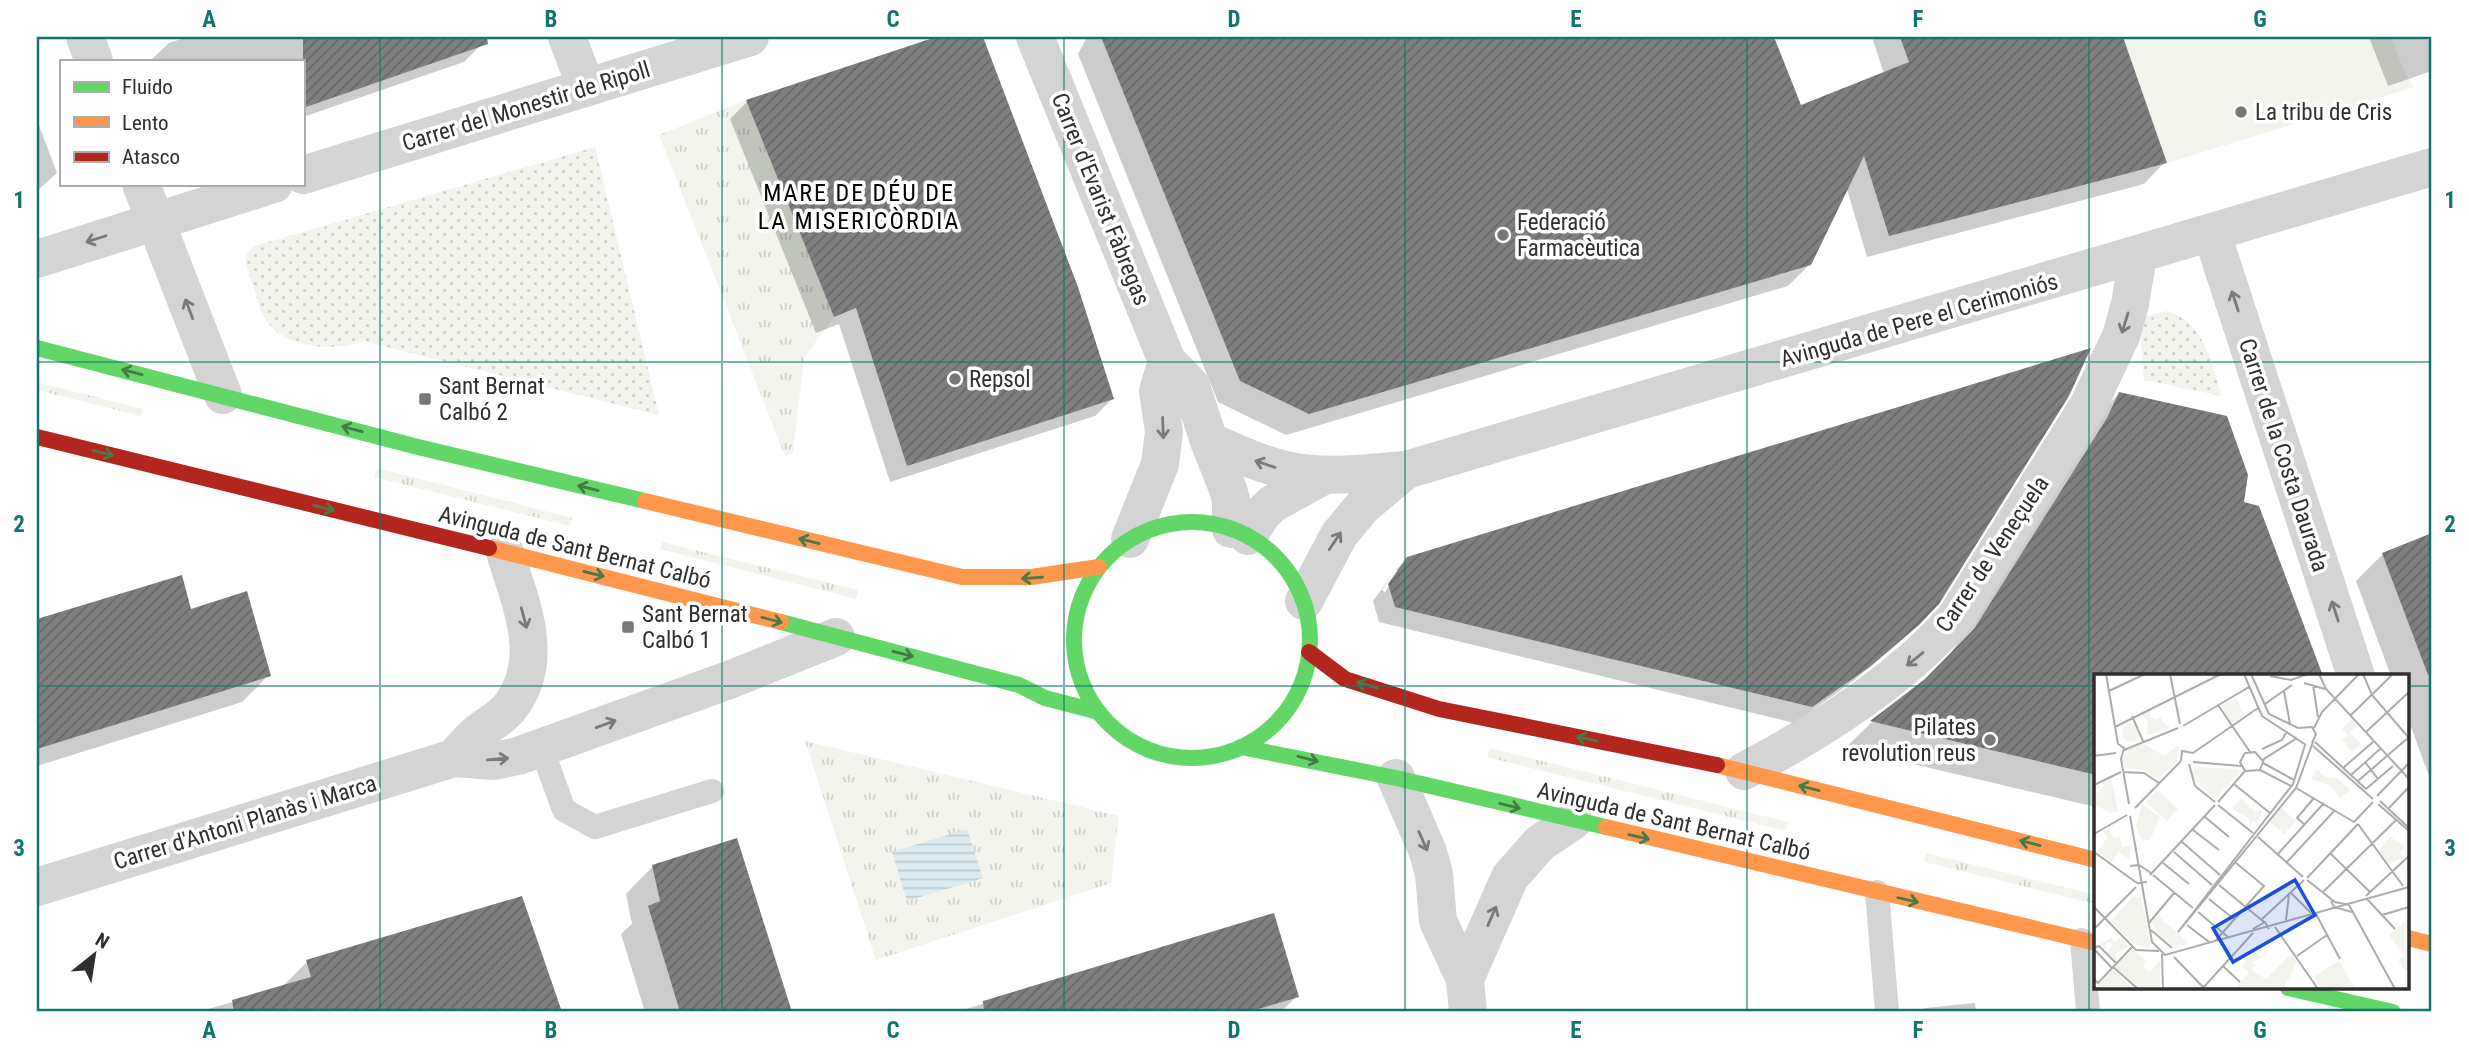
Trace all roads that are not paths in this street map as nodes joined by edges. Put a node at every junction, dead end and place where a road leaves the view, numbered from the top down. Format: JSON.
{"nodes":[{"id":1,"x":85,"y":37,"type":"edge"},
{"id":2,"x":567,"y":37,"type":"edge"},
{"id":3,"x":750,"y":37,"type":"edge"},
{"id":4,"x":1035,"y":37,"type":"edge"},
{"id":5,"x":94,"y":60,"type":"edge"},
{"id":6,"x":586,"y":87,"type":"junction"},
{"id":7,"x":2432,"y":167,"type":"edge"},
{"id":8,"x":304,"y":175,"type":"edge"},
{"id":9,"x":142,"y":186,"type":"edge"},
{"id":10,"x":267,"y":186,"type":"edge"},
{"id":11,"x":155,"y":220,"type":"junction"},
{"id":12,"x":2212,"y":234,"type":"junction"},
{"id":13,"x":2138,"y":256,"type":"junction"},
{"id":14,"x":37,"y":259,"type":"edge"},
{"id":15,"x":37,"y":348,"type":"edge"},
{"id":16,"x":1167,"y":361,"type":"junction"},
{"id":17,"x":223,"y":395,"type":"junction"},
{"id":18,"x":37,"y":437,"type":"edge"},
{"id":19,"x":1209,"y":441,"type":"junction"},
{"id":20,"x":1406,"y":470,"type":"junction"},
{"id":21,"x":1325,"y":475,"type":"junction"},
{"id":22,"x":1240,"y":533,"type":"junction"},
{"id":23,"x":1130,"y":540,"type":"junction"},
{"id":24,"x":505,"y":552,"type":"junction"},
{"id":25,"x":1099,"y":567,"type":"junction"},
{"id":26,"x":1304,"y":601,"type":"junction"},
{"id":27,"x":836,"y":637,"type":"junction"},
{"id":28,"x":1309,"y":652,"type":"junction"},
{"id":29,"x":2355,"y":674,"type":"edge"},
{"id":30,"x":1099,"y":712,"type":"junction"},
{"id":31,"x":541,"y":747,"type":"junction"},
{"id":32,"x":1241,"y":747,"type":"junction"},
{"id":33,"x":454,"y":758,"type":"junction"},
{"id":34,"x":1744,"y":771,"type":"junction"},
{"id":35,"x":1396,"y":778,"type":"junction"},
{"id":36,"x":712,"y":791,"type":"dead end"},
{"id":37,"x":1573,"y":821,"type":"junction"},
{"id":38,"x":2094,"y":859,"type":"edge"},
{"id":39,"x":37,"y":887,"type":"edge"},
{"id":40,"x":1877,"y":892,"type":"junction"},
{"id":41,"x":2410,"y":938,"type":"edge"},
{"id":42,"x":2089,"y":942,"type":"edge"},
{"id":43,"x":2432,"y":944,"type":"edge"},
{"id":44,"x":2297,"y":990,"type":"edge"},
{"id":45,"x":1466,"y":995,"type":"edge"},
{"id":46,"x":1886,"y":1012,"type":"edge"},
{"id":47,"x":2088,"y":1012,"type":"edge"},
{"id":48,"x":2393,"y":1012,"type":"edge"}],
"edges":[{"from":1,"to":5,"type":"street"},
{"from":2,"to":6,"type":"street"},
{"from":3,"to":6,"type":"street","name":"Carrer del Monestir de Ripoll"},
{"from":4,"to":16,"type":"street","name":"Carrer d'Evarist Fàbregas"},
{"from":6,"to":8,"type":"street","name":"Carrer del Monestir de Ripoll"},
{"from":7,"to":12,"type":"street","name":"Avinguda de Pere el Cerimoniós"},
{"from":9,"to":11,"type":"street"},
{"from":10,"to":11,"type":"street"},
{"from":11,"to":14,"type":"street","one_way":true},
{"from":17,"to":11,"type":"street","one_way":true},
{"from":12,"to":13,"type":"street","name":"Avinguda de Pere el Cerimoniós"},
{"from":29,"to":12,"type":"street","name":"Carrer de la Costa Daurada","one_way":true},
{"from":13,"to":20,"type":"street","name":"Avinguda de Pere el Cerimoniós"},
{"from":13,"to":34,"type":"street","name":"Carrer de Veneçuela","one_way":true},
{"from":17,"to":15,"type":"main road","one_way":true},
{"from":16,"to":19,"type":"street","name":"Carrer d'Evarist Fàbregas"},
{"from":16,"to":23,"type":"street","one_way":true},
{"from":25,"to":17,"type":"main road","one_way":true},
{"from":18,"to":24,"type":"main road","name":"Avinguda de Sant Bernat Calbó","one_way":true},
{"from":21,"to":19,"type":"street","name":"Avinguda de Pere el Cerimoniós","one_way":true},
{"from":19,"to":22,"type":"street","name":"Carrer d'Evarist Fàbregas"},
{"from":20,"to":21,"type":"street","name":"Avinguda de Pere el Cerimoniós"},
{"from":26,"to":20,"type":"street","name":"Avinguda de Pere el Cerimoniós","one_way":true},
{"from":21,"to":22,"type":"street","name":"Avinguda de Pere el Cerimoniós"},
{"from":22,"to":23,"type":"main road"},
{"from":22,"to":26,"type":"main road"},
{"from":23,"to":25,"type":"main road"},
{"from":24,"to":27,"type":"main road","name":"Avinguda de Sant Bernat Calbó","one_way":true},
{"from":24,"to":33,"type":"street","name":"Carrer d'Antoni Planàs i Marca","one_way":true},
{"from":25,"to":30,"type":"main road"},
{"from":26,"to":28,"type":"main road"},
{"from":27,"to":30,"type":"main road","name":"Avinguda de Sant Bernat Calbó","one_way":true},
{"from":31,"to":27,"type":"street","name":"Carrer d'Antoni Planàs i Marca","one_way":true},
{"from":28,"to":32,"type":"main road"},
{"from":34,"to":28,"type":"main road","one_way":true},
{"from":30,"to":32,"type":"main road"},
{"from":33,"to":31,"type":"street","name":"Carrer d'Antoni Planàs i Marca","one_way":true},
{"from":31,"to":36,"type":"lane"},
{"from":32,"to":35,"type":"main road","name":"Avinguda de Sant Bernat Calbó","one_way":true},
{"from":33,"to":39,"type":"street","name":"Carrer d'Antoni Planàs i Marca"},
{"from":38,"to":34,"type":"main road","one_way":true},
{"from":35,"to":37,"type":"main road","name":"Avinguda de Sant Bernat Calbó","one_way":true},
{"from":35,"to":45,"type":"street","one_way":true},
{"from":37,"to":40,"type":"main road","name":"Avinguda de Sant Bernat Calbó","one_way":true},
{"from":45,"to":37,"type":"street","one_way":true},
{"from":40,"to":42,"type":"main road","name":"Avinguda de Sant Bernat Calbó","one_way":true},
{"from":40,"to":46,"type":"lane"},
{"from":41,"to":43,"type":"main road"},
{"from":42,"to":47,"type":"lane"},
{"from":44,"to":48,"type":"main road"}]}
